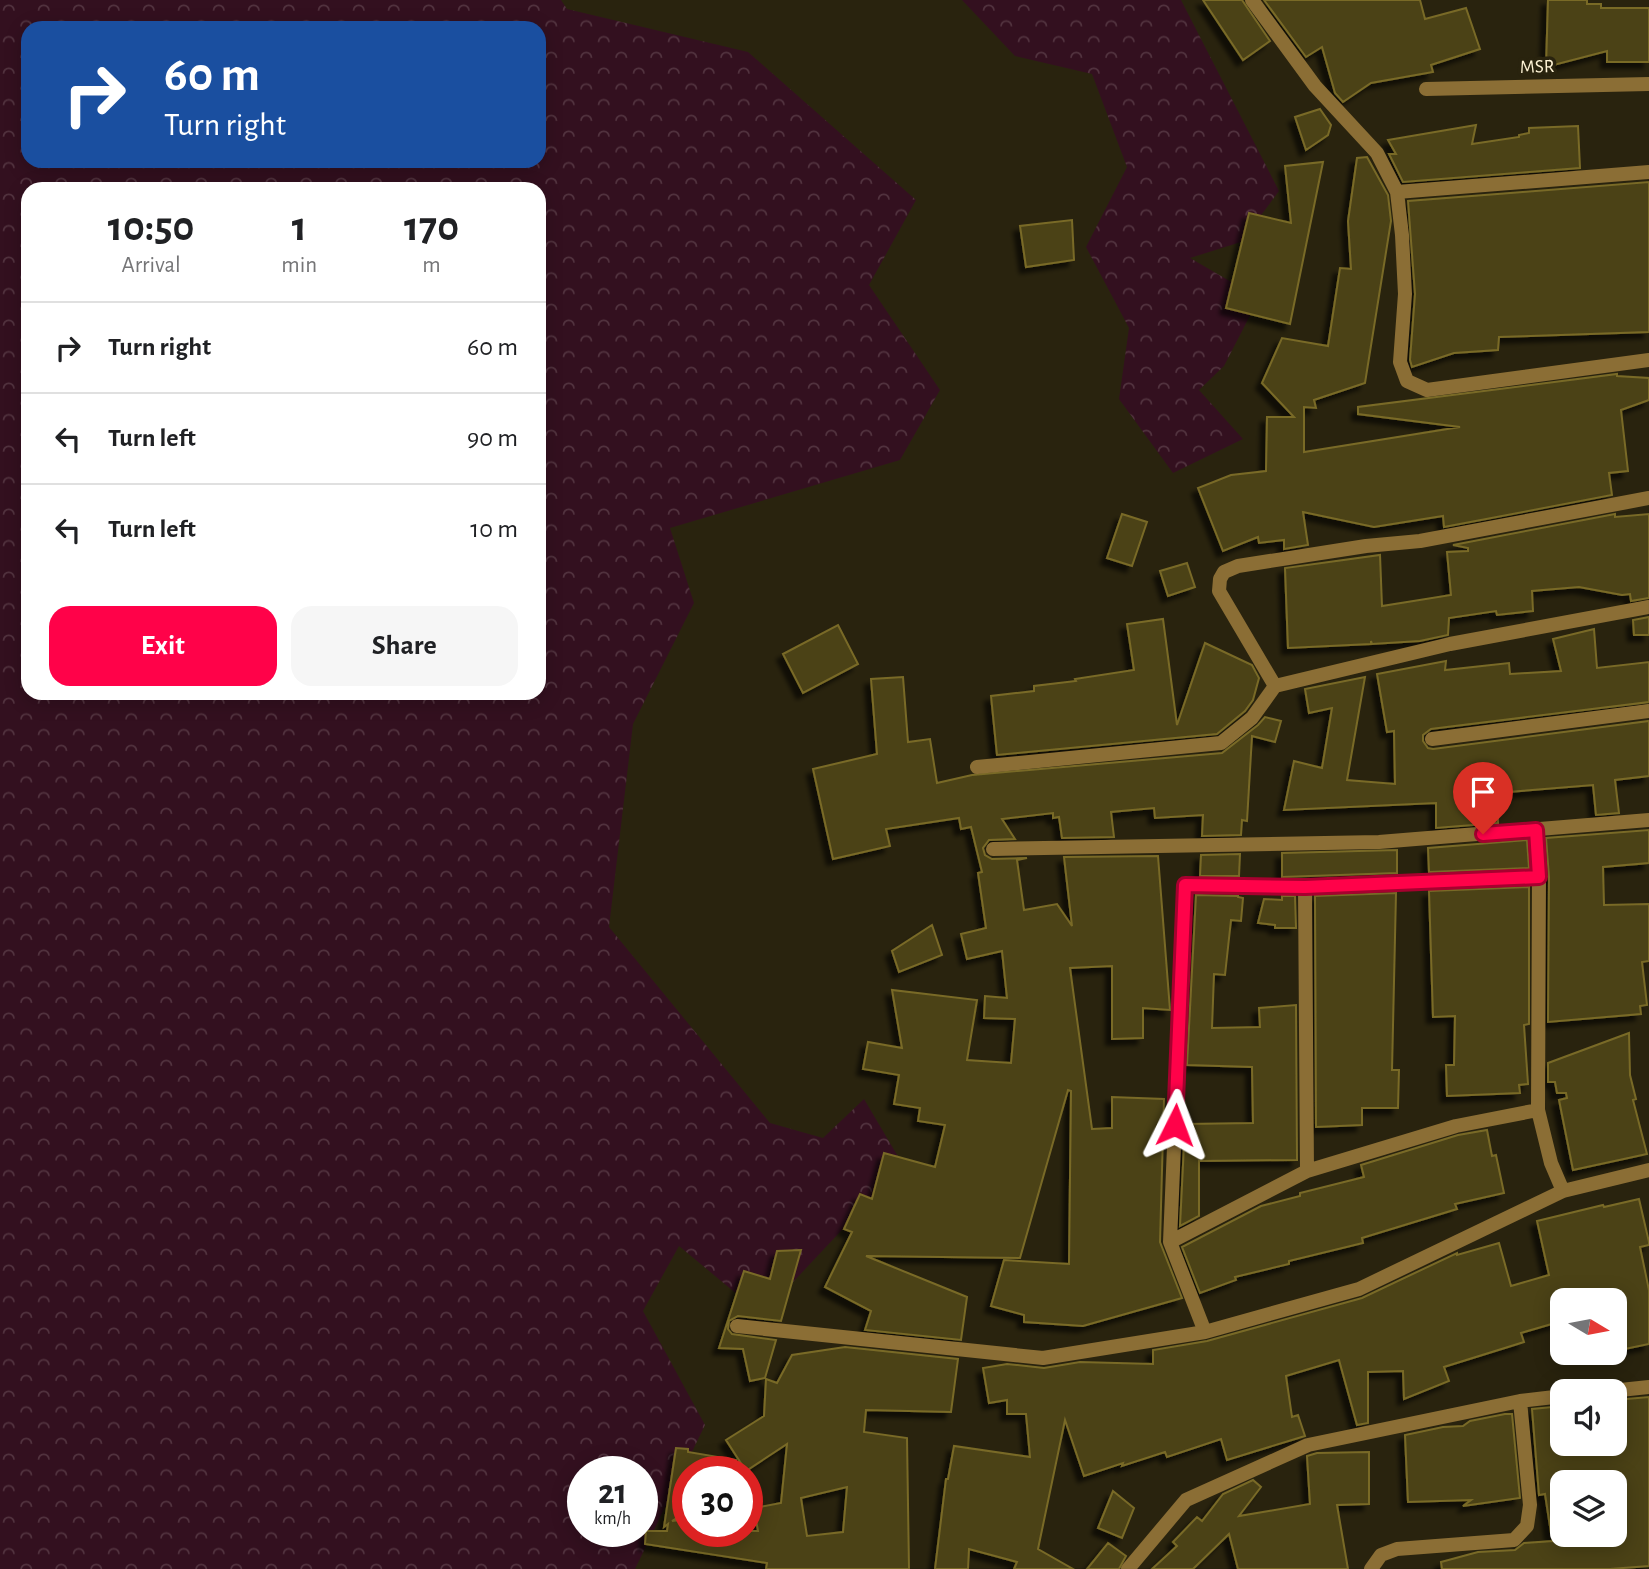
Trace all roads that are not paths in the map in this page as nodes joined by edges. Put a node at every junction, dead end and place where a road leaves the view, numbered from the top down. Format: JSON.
{"nodes":[{"id":1,"x":1252,"y":0,"type":"edge"},
{"id":2,"x":1649,"y":83,"type":"edge"},
{"id":3,"x":1426,"y":89,"type":"dead end"},
{"id":4,"x":1649,"y":172,"type":"edge"},
{"id":5,"x":1397,"y":192,"type":"junction"},
{"id":6,"x":1649,"y":360,"type":"edge"},
{"id":7,"x":1649,"y":498,"type":"edge"},
{"id":8,"x":1649,"y":607,"type":"edge"},
{"id":9,"x":1275,"y":686,"type":"junction"},
{"id":10,"x":1649,"y":711,"type":"edge"},
{"id":11,"x":1432,"y":739,"type":"dead end"},
{"id":12,"x":977,"y":767,"type":"dead end"},
{"id":13,"x":1649,"y":820,"type":"edge"},
{"id":14,"x":1536,"y":830,"type":"junction"},
{"id":15,"x":993,"y":849,"type":"dead end"},
{"id":16,"x":1539,"y":877,"type":"junction"},
{"id":17,"x":1305,"y":887,"type":"junction"},
{"id":18,"x":1538,"y":1110,"type":"junction"},
{"id":19,"x":1649,"y":1170,"type":"edge"},
{"id":20,"x":1307,"y":1171,"type":"junction"},
{"id":21,"x":1563,"y":1191,"type":"junction"},
{"id":22,"x":1170,"y":1242,"type":"junction"},
{"id":23,"x":737,"y":1326,"type":"dead end"},
{"id":24,"x":1205,"y":1332,"type":"junction"},
{"id":25,"x":1649,"y":1387,"type":"edge"},
{"id":26,"x":1627,"y":1389,"type":"edge"},
{"id":27,"x":1550,"y":1398,"type":"edge"},
{"id":28,"x":1520,"y":1401,"type":"junction"},
{"id":29,"x":1128,"y":1569,"type":"edge"},
{"id":30,"x":1371,"y":1569,"type":"edge"}],
"edges":[{"from":1,"to":5,"type":"street"},
{"from":2,"to":3,"type":"street","name":"MSR"},
{"from":4,"to":5,"type":"street"},
{"from":5,"to":6,"type":"street"},
{"from":7,"to":9,"type":"street"},
{"from":8,"to":9,"type":"street"},
{"from":9,"to":12,"type":"street"},
{"from":10,"to":11,"type":"street"},
{"from":13,"to":14,"type":"street"},
{"from":14,"to":15,"type":"street"},
{"from":14,"to":16,"type":"street"},
{"from":16,"to":17,"type":"street"},
{"from":16,"to":18,"type":"street"},
{"from":17,"to":20,"type":"street"},
{"from":17,"to":22,"type":"street"},
{"from":18,"to":20,"type":"street"},
{"from":18,"to":21,"type":"street"},
{"from":19,"to":21,"type":"street"},
{"from":20,"to":22,"type":"street"},
{"from":21,"to":24,"type":"street"},
{"from":22,"to":24,"type":"street"},
{"from":23,"to":24,"type":"street"},
{"from":25,"to":26,"type":"street"},
{"from":27,"to":28,"type":"street"},
{"from":28,"to":29,"type":"street"},
{"from":28,"to":30,"type":"street"}]}
